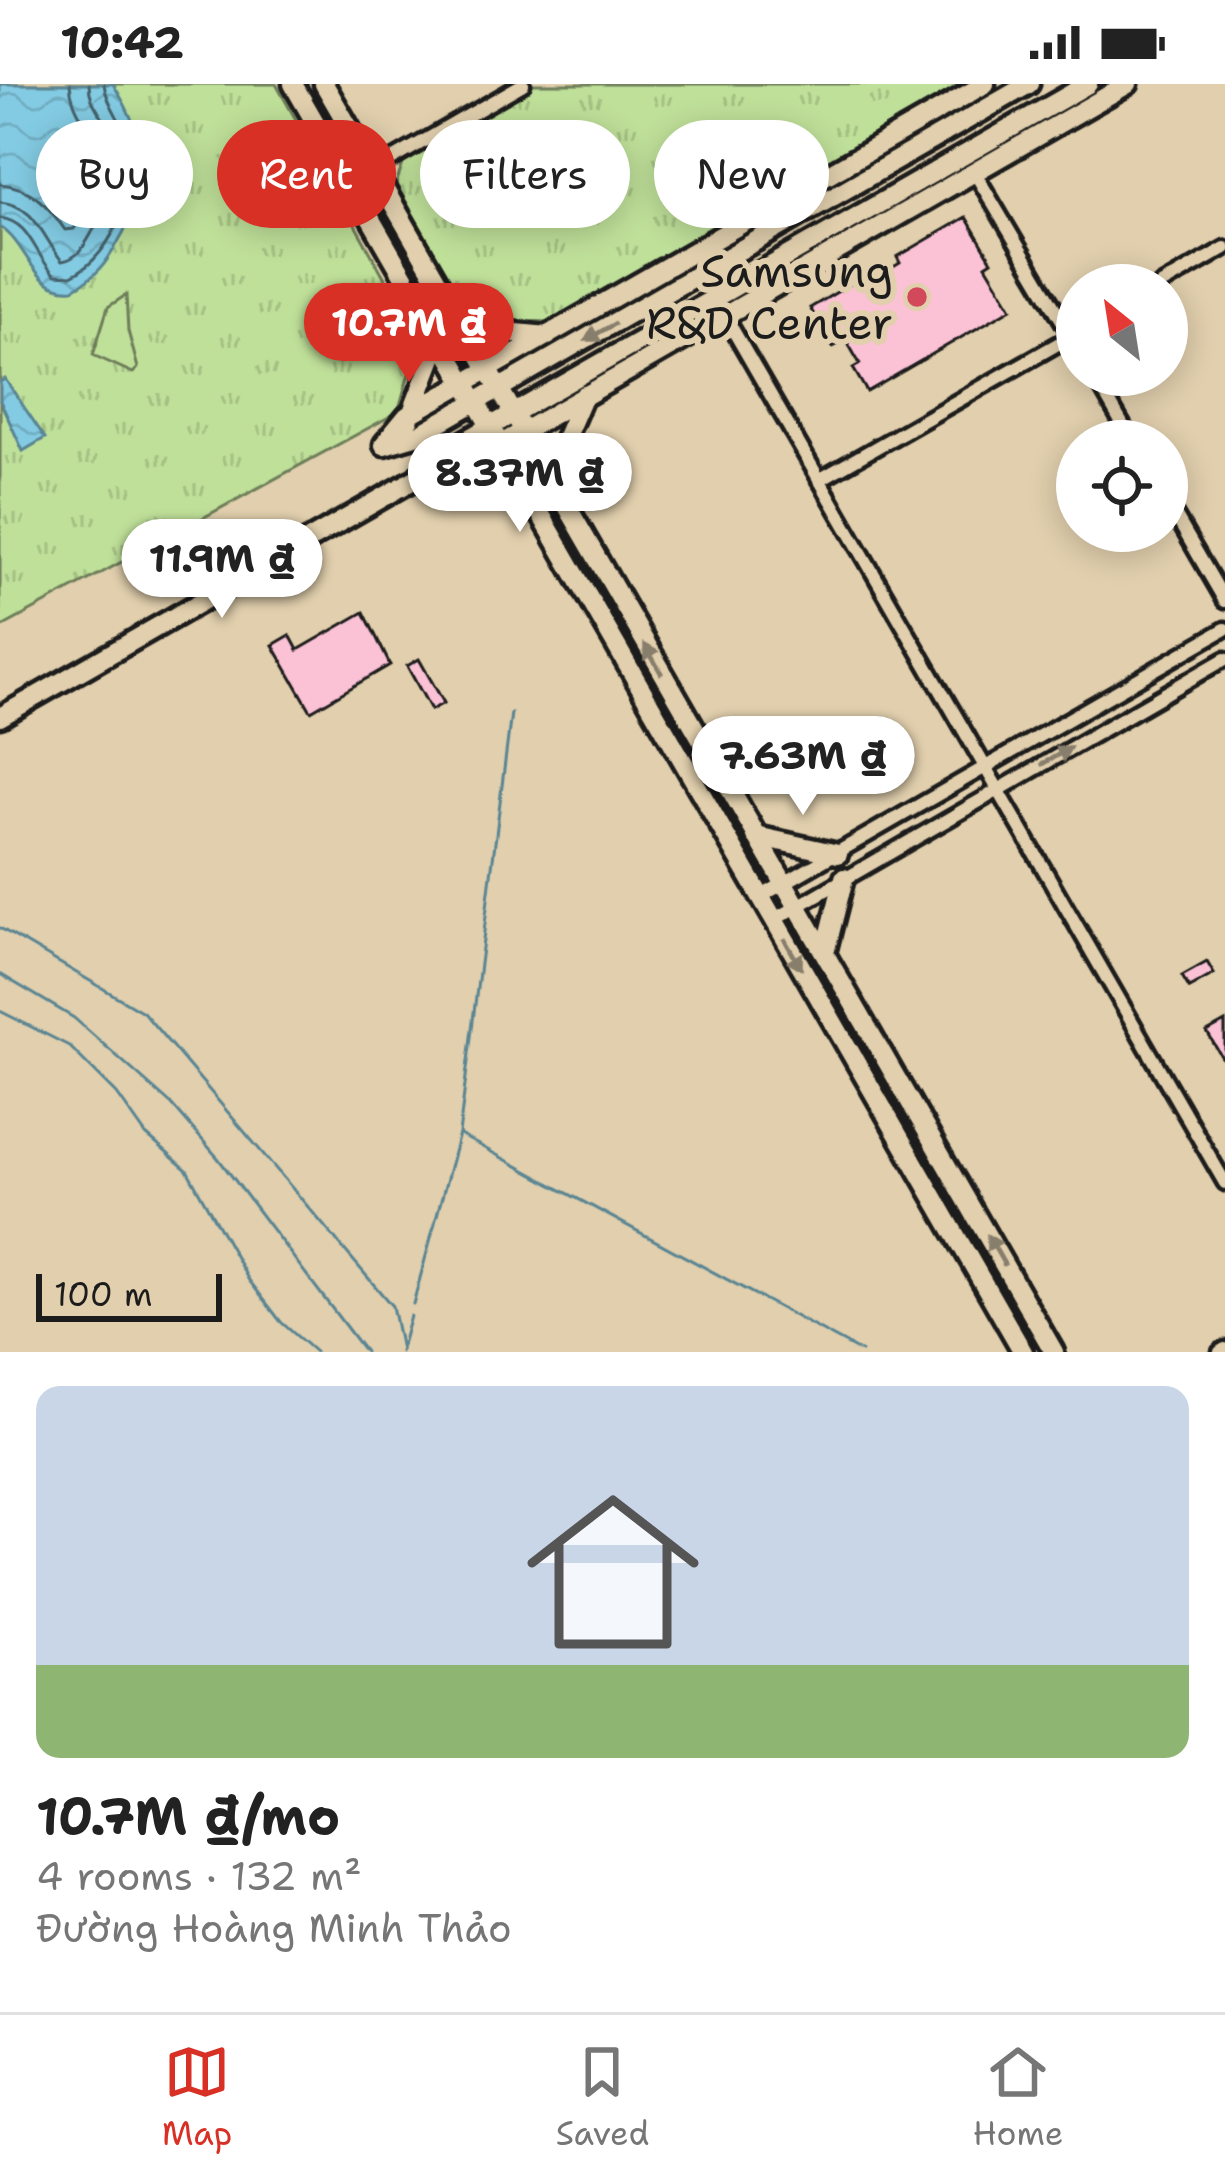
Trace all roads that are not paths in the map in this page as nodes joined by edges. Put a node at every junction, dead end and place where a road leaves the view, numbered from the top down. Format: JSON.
{"nodes":[{"id":1,"x":293,"y":84,"type":"edge"},
{"id":2,"x":324,"y":84,"type":"edge"},
{"id":3,"x":523,"y":84,"type":"edge"},
{"id":4,"x":985,"y":84,"type":"edge"},
{"id":5,"x":1028,"y":84,"type":"edge"},
{"id":6,"x":1088,"y":84,"type":"edge"},
{"id":7,"x":1128,"y":84,"type":"edge"},
{"id":8,"x":313,"y":120,"type":"edge"},
{"id":9,"x":345,"y":120,"type":"edge"},
{"id":10,"x":396,"y":157,"type":"edge"},
{"id":11,"x":976,"y":173,"type":"junction"},
{"id":12,"x":396,"y":209,"type":"edge"},
{"id":13,"x":374,"y":228,"type":"edge"},
{"id":14,"x":1225,"y":248,"type":"edge"},
{"id":15,"x":1188,"y":269,"type":"edge"},
{"id":16,"x":1056,"y":307,"type":"edge"},
{"id":17,"x":725,"y":316,"type":"junction"},
{"id":18,"x":463,"y":328,"type":"junction"},
{"id":19,"x":548,"y":337,"type":"junction"},
{"id":20,"x":439,"y":342,"type":"junction"},
{"id":21,"x":1056,"y":349,"type":"edge"},
{"id":22,"x":559,"y":356,"type":"junction"},
{"id":23,"x":493,"y":381,"type":"junction"},
{"id":24,"x":464,"y":385,"type":"junction"},
{"id":25,"x":580,"y":388,"type":"junction"},
{"id":26,"x":475,"y":403,"type":"junction"},
{"id":27,"x":407,"y":416,"type":"junction"},
{"id":28,"x":517,"y":423,"type":"junction"},
{"id":29,"x":418,"y":435,"type":"junction"},
{"id":30,"x":494,"y":436,"type":"junction"},
{"id":31,"x":432,"y":460,"type":"junction"},
{"id":32,"x":417,"y":478,"type":"junction"},
{"id":33,"x":442,"y":478,"type":"junction"},
{"id":34,"x":548,"y":478,"type":"junction"},
{"id":35,"x":819,"y":480,"type":"junction"},
{"id":36,"x":525,"y":489,"type":"junction"},
{"id":37,"x":1188,"y":538,"type":"edge"},
{"id":38,"x":1225,"y":602,"type":"edge"},
{"id":39,"x":1225,"y":629,"type":"edge"},
{"id":40,"x":1225,"y":659,"type":"edge"},
{"id":41,"x":0,"y":717,"type":"edge"},
{"id":42,"x":985,"y":768,"type":"junction"},
{"id":43,"x":998,"y":790,"type":"junction"},
{"id":44,"x":756,"y":836,"type":"junction"},
{"id":45,"x":838,"y":854,"type":"junction"},
{"id":46,"x":844,"y":878,"type":"junction"},
{"id":47,"x":784,"y":884,"type":"junction"},
{"id":48,"x":760,"y":897,"type":"junction"},
{"id":49,"x":797,"y":907,"type":"junction"},
{"id":50,"x":774,"y":920,"type":"junction"},
{"id":51,"x":825,"y":953,"type":"junction"},
{"id":52,"x":1225,"y":1184,"type":"edge"},
{"id":53,"x":1023,"y":1352,"type":"edge"},
{"id":54,"x":1054,"y":1352,"type":"edge"}],
"edges":[{"from":1,"to":8,"type":"main road"},
{"from":2,"to":9,"type":"main road"},
{"from":3,"to":10,"type":"street"},
{"from":4,"to":19,"type":"main road"},
{"from":5,"to":22,"type":"main road","one_way":true},
{"from":6,"to":25,"type":"main road"},
{"from":7,"to":11,"type":"main road"},
{"from":11,"to":16,"type":"street"},
{"from":11,"to":17,"type":"main road"},
{"from":12,"to":18,"type":"main road"},
{"from":13,"to":20,"type":"main road"},
{"from":14,"to":15,"type":"street"},
{"from":17,"to":25,"type":"main road"},
{"from":17,"to":35,"type":"street"},
{"from":18,"to":19,"type":"main road"},
{"from":18,"to":23,"type":"main road"},
{"from":19,"to":22,"type":"main road"},
{"from":19,"to":23,"type":"main road"},
{"from":20,"to":24,"type":"main road"},
{"from":20,"to":27,"type":"main road"},
{"from":21,"to":35,"type":"street"},
{"from":22,"to":23,"type":"main road"},
{"from":23,"to":24,"type":"main road"},
{"from":23,"to":26,"type":"main road"},
{"from":23,"to":28,"type":"main road"},
{"from":24,"to":26,"type":"main road"},
{"from":24,"to":27,"type":"main road"},
{"from":25,"to":28,"type":"main road"},
{"from":25,"to":34,"type":"main road"},
{"from":26,"to":29,"type":"main road"},
{"from":26,"to":30,"type":"main road"},
{"from":27,"to":29,"type":"main road"},
{"from":27,"to":29,"type":"main road"},
{"from":28,"to":30,"type":"main road"},
{"from":28,"to":34,"type":"main road"},
{"from":29,"to":31,"type":"main road"},
{"from":30,"to":31,"type":"main road"},
{"from":30,"to":33,"type":"main road"},
{"from":30,"to":36,"type":"main road"},
{"from":31,"to":32,"type":"main road"},
{"from":31,"to":33,"type":"main road"},
{"from":32,"to":33,"type":"main road"},
{"from":32,"to":41,"type":"main road"},
{"from":33,"to":36,"type":"main road"},
{"from":44,"to":34,"type":"main road","one_way":true},
{"from":35,"to":42,"type":"street"},
{"from":36,"to":48,"type":"main road"},
{"from":37,"to":38,"type":"street"},
{"from":39,"to":42,"type":"street"},
{"from":43,"to":40,"type":"street","one_way":true},
{"from":42,"to":43,"type":"street"},
{"from":42,"to":45,"type":"street"},
{"from":43,"to":46,"type":"street"},
{"from":43,"to":52,"type":"street"},
{"from":44,"to":45,"type":"main road"},
{"from":44,"to":47,"type":"main road"},
{"from":45,"to":47,"type":"street"},
{"from":46,"to":49,"type":"street"},
{"from":46,"to":51,"type":"main road"},
{"from":47,"to":48,"type":"street"},
{"from":47,"to":49,"type":"main road"},
{"from":48,"to":50,"type":"main road"},
{"from":49,"to":50,"type":"street"},
{"from":49,"to":51,"type":"main road"},
{"from":50,"to":53,"type":"main road","one_way":true},
{"from":54,"to":51,"type":"main road","one_way":true}]}
